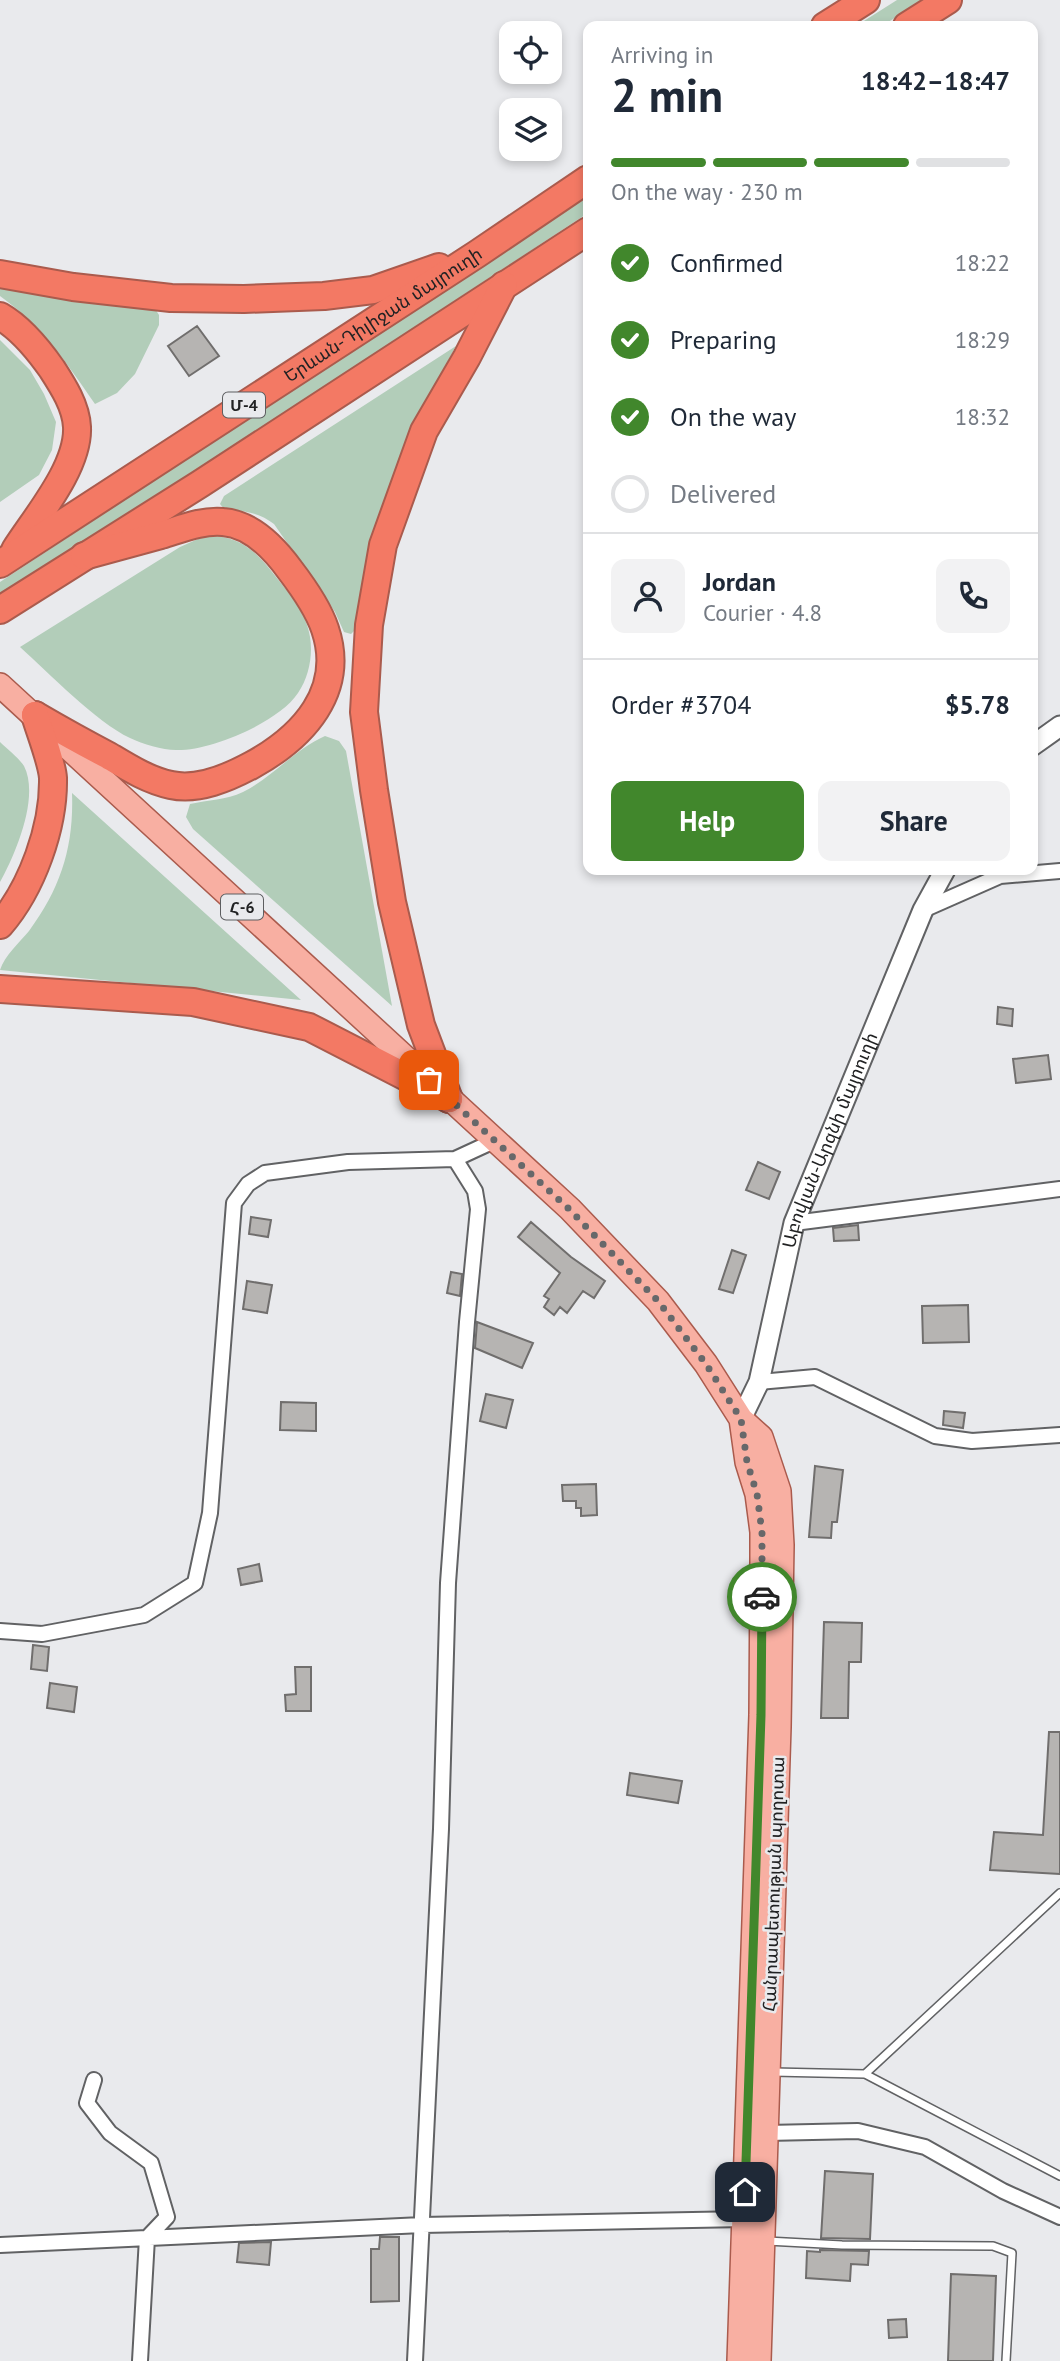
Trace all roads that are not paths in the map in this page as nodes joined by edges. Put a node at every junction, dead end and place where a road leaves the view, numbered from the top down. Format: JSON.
{"nodes":[{"id":1,"x":866,"y":0,"type":"edge"},
{"id":2,"x":948,"y":0,"type":"edge"},
{"id":3,"x":833,"y":21,"type":"edge"},
{"id":4,"x":915,"y":21,"type":"edge"},
{"id":5,"x":583,"y":182,"type":"edge"},
{"id":6,"x":583,"y":234,"type":"edge"},
{"id":7,"x":477,"y":254,"type":"junction"},
{"id":8,"x":0,"y":274,"type":"edge"},
{"id":9,"x":504,"y":285,"type":"junction"},
{"id":10,"x":0,"y":316,"type":"edge"},
{"id":11,"x":84,"y":556,"type":"junction"},
{"id":12,"x":5,"y":561,"type":"edge"},
{"id":13,"x":0,"y":610,"type":"edge"},
{"id":14,"x":0,"y":685,"type":"edge"},
{"id":15,"x":34,"y":715,"type":"junction"},
{"id":16,"x":1060,"y":726,"type":"edge"},
{"id":17,"x":1038,"y":742,"type":"edge"},
{"id":18,"x":1060,"y":871,"type":"edge"},
{"id":19,"x":1038,"y":873,"type":"edge"},
{"id":20,"x":943,"y":875,"type":"edge"},
{"id":21,"x":1012,"y":875,"type":"edge"},
{"id":22,"x":923,"y":910,"type":"junction"},
{"id":23,"x":0,"y":925,"type":"edge"},
{"id":24,"x":0,"y":989,"type":"edge"},
{"id":25,"x":449,"y":1099,"type":"junction"},
{"id":26,"x":494,"y":1141,"type":"junction"},
{"id":27,"x":455,"y":1159,"type":"junction"},
{"id":28,"x":1060,"y":1189,"type":"edge"},
{"id":29,"x":794,"y":1223,"type":"junction"},
{"id":30,"x":759,"y":1382,"type":"junction"},
{"id":31,"x":741,"y":1419,"type":"junction"},
{"id":32,"x":1060,"y":1435,"type":"edge"},
{"id":33,"x":0,"y":1631,"type":"edge"},
{"id":34,"x":1060,"y":1893,"type":"edge"},
{"id":35,"x":769,"y":2072,"type":"junction"},
{"id":36,"x":865,"y":2074,"type":"junction"},
{"id":37,"x":94,"y":2080,"type":"dead end"},
{"id":38,"x":767,"y":2133,"type":"junction"},
{"id":39,"x":1060,"y":2176,"type":"edge"},
{"id":40,"x":1060,"y":2217,"type":"edge"},
{"id":41,"x":744,"y":2219,"type":"junction"},
{"id":42,"x":422,"y":2225,"type":"junction"},
{"id":43,"x":148,"y":2238,"type":"junction"},
{"id":44,"x":763,"y":2241,"type":"junction"},
{"id":45,"x":0,"y":2245,"type":"edge"},
{"id":46,"x":140,"y":2361,"type":"edge"},
{"id":47,"x":415,"y":2361,"type":"edge"},
{"id":48,"x":739,"y":2361,"type":"edge"},
{"id":49,"x":759,"y":2361,"type":"edge"},
{"id":50,"x":1006,"y":2361,"type":"edge"}],
"edges":[{"from":1,"to":3,"type":"highway"},
{"from":2,"to":4,"type":"highway"},
{"from":5,"to":7,"type":"highway","name":"Երևան-Դիլիջան մայրուղի","number":"Մ-4"},
{"from":6,"to":9,"type":"highway","number":"Մ-4"},
{"from":7,"to":8,"type":"highway"},
{"from":7,"to":12,"type":"highway","name":"Երևան-Դիլիջան մայրուղի","number":"Մ-4"},
{"from":9,"to":11,"type":"highway","number":"Մ-4"},
{"from":9,"to":25,"type":"highway"},
{"from":10,"to":12,"type":"highway"},
{"from":11,"to":13,"type":"highway","number":"Մ-4"},
{"from":11,"to":15,"type":"highway"},
{"from":14,"to":15,"type":"main road","number":"Հ-6"},
{"from":15,"to":23,"type":"highway"},
{"from":15,"to":25,"type":"main road","number":"Հ-6"},
{"from":16,"to":17,"type":"main road"},
{"from":18,"to":19,"type":"street"},
{"from":20,"to":22,"type":"main road","name":"Աբովյան-Արզնի մայրուղի"},
{"from":21,"to":22,"type":"street"},
{"from":22,"to":29,"type":"main road","name":"Աբովյան-Արզնի մայրուղի"},
{"from":24,"to":25,"type":"highway"},
{"from":25,"to":26,"type":"main road","number":"Հ-6"},
{"from":26,"to":27,"type":"street"},
{"from":26,"to":31,"type":"main road","number":"Հ-6"},
{"from":27,"to":33,"type":"street"},
{"from":27,"to":42,"type":"street"},
{"from":28,"to":29,"type":"street"},
{"from":29,"to":30,"type":"main road","name":"Աբովյան-Արզնի մայրուղի"},
{"from":30,"to":31,"type":"main road","name":"Աբովյան-Արզնի մայրուղի"},
{"from":30,"to":32,"type":"street"},
{"from":31,"to":35,"type":"main road","name":"Հանրապետության պողոտա"},
{"from":31,"to":41,"type":"main road"},
{"from":34,"to":36,"type":"lane"},
{"from":35,"to":36,"type":"lane"},
{"from":35,"to":38,"type":"main road","name":"Հանրապետության պողոտա"},
{"from":36,"to":39,"type":"lane"},
{"from":37,"to":43,"type":"street"},
{"from":38,"to":40,"type":"street"},
{"from":38,"to":44,"type":"main road","name":"Հանրապետության պողոտա"},
{"from":41,"to":42,"type":"street"},
{"from":41,"to":48,"type":"main road"},
{"from":42,"to":43,"type":"street"},
{"from":42,"to":47,"type":"street"},
{"from":43,"to":45,"type":"street"},
{"from":43,"to":46,"type":"street"},
{"from":44,"to":49,"type":"main road","name":"Հանրապետության պողոտա"},
{"from":44,"to":50,"type":"lane"}]}
